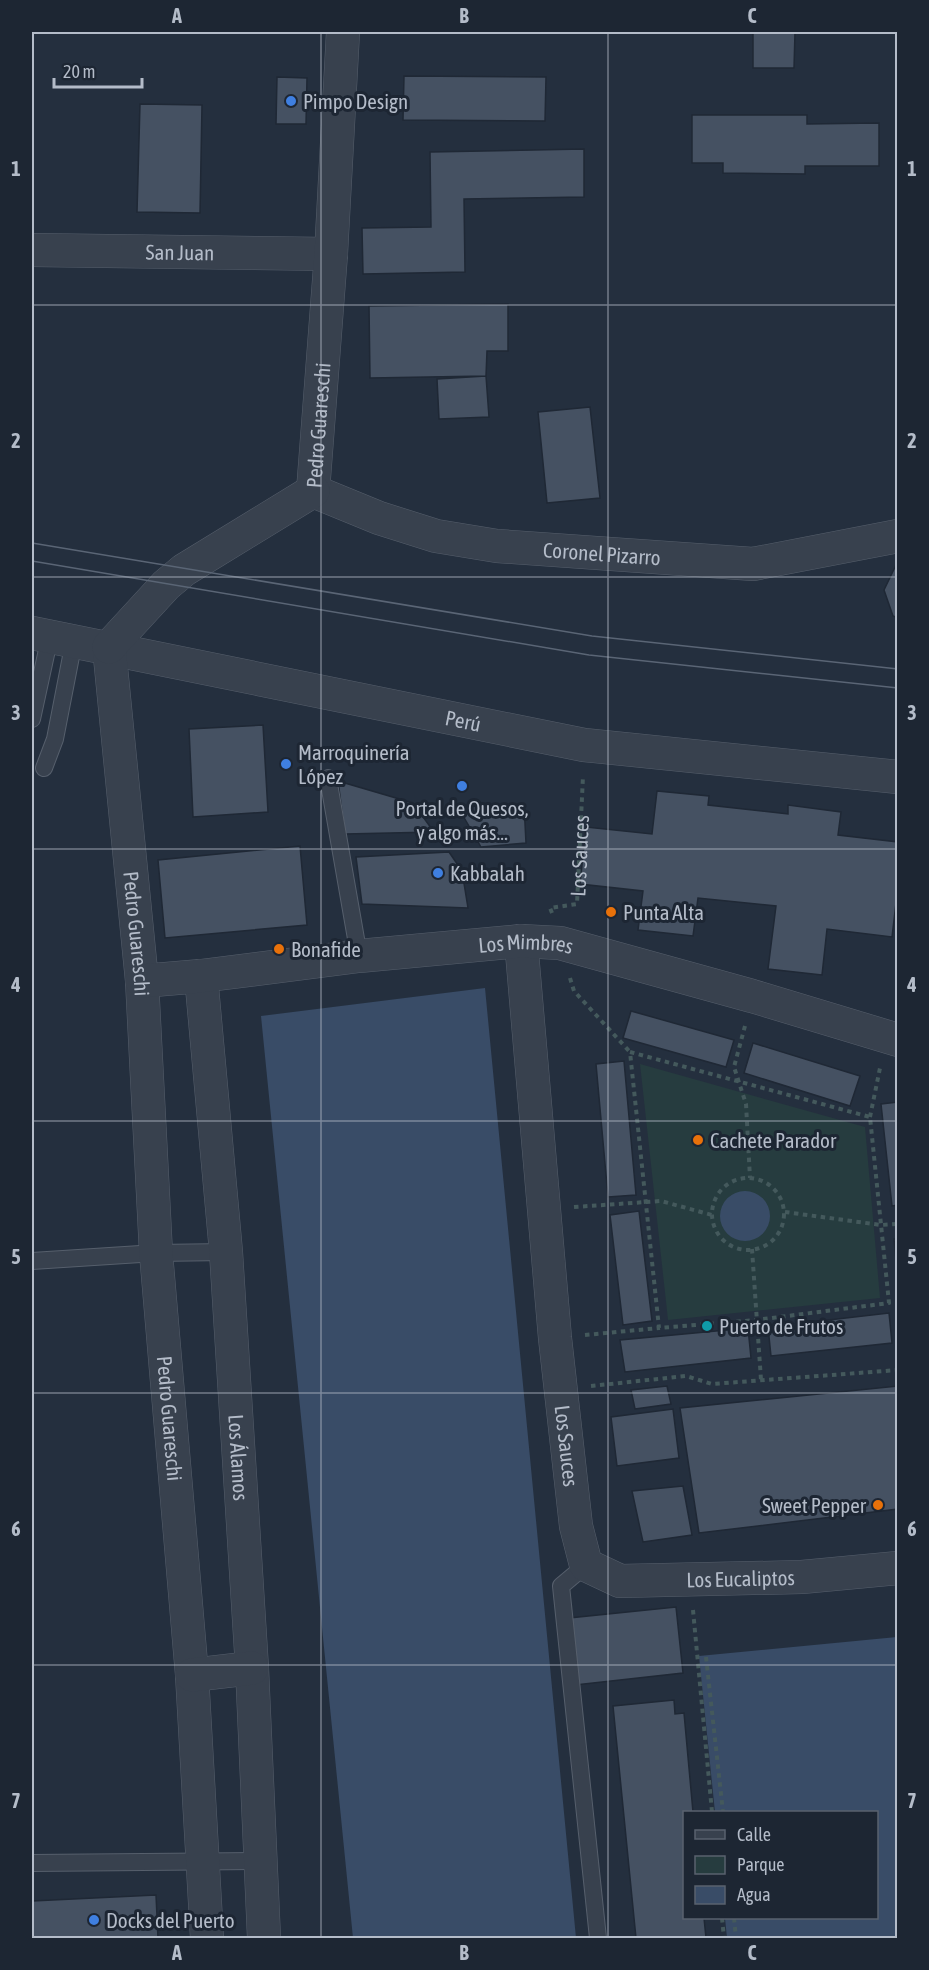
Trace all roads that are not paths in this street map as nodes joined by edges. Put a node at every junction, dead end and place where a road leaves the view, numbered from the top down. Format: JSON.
{"nodes":[{"id":1,"x":344,"y":32,"type":"edge"},
{"id":2,"x":32,"y":250,"type":"edge"},
{"id":3,"x":331,"y":254,"type":"junction"},
{"id":4,"x":313,"y":491,"type":"junction"},
{"id":5,"x":897,"y":536,"type":"edge"},
{"id":6,"x":52,"y":637,"type":"edge"},
{"id":7,"x":109,"y":647,"type":"junction"},
{"id":8,"x":32,"y":720,"type":"edge"},
{"id":9,"x":44,"y":768,"type":"dead end"},
{"id":10,"x":897,"y":777,"type":"edge"},
{"id":11,"x":327,"y":778,"type":"dead end"},
{"id":12,"x":521,"y":941,"type":"junction"},
{"id":13,"x":358,"y":956,"type":"junction"},
{"id":14,"x":201,"y":976,"type":"junction"},
{"id":15,"x":142,"y":981,"type":"junction"},
{"id":16,"x":892,"y":1038,"type":"edge"},
{"id":17,"x":226,"y":1252,"type":"junction"},
{"id":18,"x":156,"y":1253,"type":"junction"},
{"id":19,"x":32,"y":1261,"type":"edge"},
{"id":20,"x":586,"y":1565,"type":"junction"},
{"id":21,"x":897,"y":1568,"type":"edge"},
{"id":22,"x":252,"y":1668,"type":"junction"},
{"id":23,"x":192,"y":1675,"type":"junction"},
{"id":24,"x":202,"y":1860,"type":"junction"},
{"id":25,"x":260,"y":1861,"type":"junction"},
{"id":26,"x":32,"y":1863,"type":"edge"},
{"id":27,"x":207,"y":1938,"type":"edge"},
{"id":28,"x":264,"y":1938,"type":"edge"},
{"id":29,"x":598,"y":1938,"type":"edge"}],
"edges":[{"from":1,"to":3,"type":"street","name":"Pedro Guareschi"},
{"from":2,"to":3,"type":"street","name":"San Juan"},
{"from":3,"to":4,"type":"street","name":"Pedro Guareschi"},
{"from":4,"to":5,"type":"street","name":"Coronel Pizarro"},
{"from":4,"to":7,"type":"street","name":"Pedro Guareschi"},
{"from":6,"to":7,"type":"street","name":"Perú"},
{"from":6,"to":8,"type":"lane"},
{"from":6,"to":9,"type":"lane"},
{"from":7,"to":10,"type":"street","name":"Perú"},
{"from":7,"to":15,"type":"street","name":"Pedro Guareschi"},
{"from":11,"to":13,"type":"lane"},
{"from":12,"to":13,"type":"street","name":"Los Mimbres"},
{"from":12,"to":16,"type":"street","name":"Los Mimbres"},
{"from":12,"to":20,"type":"street","name":"Los Sauces"},
{"from":13,"to":14,"type":"street","name":"Los Mimbres"},
{"from":14,"to":15,"type":"street","name":"Los Mimbres"},
{"from":14,"to":17,"type":"street","name":"Los Álamos"},
{"from":15,"to":18,"type":"street","name":"Pedro Guareschi"},
{"from":17,"to":18,"type":"lane"},
{"from":17,"to":22,"type":"street","name":"Los Álamos"},
{"from":18,"to":19,"type":"lane"},
{"from":18,"to":23,"type":"street","name":"Pedro Guareschi"},
{"from":20,"to":21,"type":"street","name":"Los Eucaliptos"},
{"from":20,"to":29,"type":"lane"},
{"from":22,"to":23,"type":"street"},
{"from":22,"to":25,"type":"street","name":"Los Álamos"},
{"from":23,"to":24,"type":"street","name":"Pedro Guareschi"},
{"from":24,"to":25,"type":"lane"},
{"from":24,"to":26,"type":"lane"},
{"from":24,"to":27,"type":"street","name":"Pedro Guareschi"},
{"from":25,"to":28,"type":"street","name":"Los Álamos"}]}
